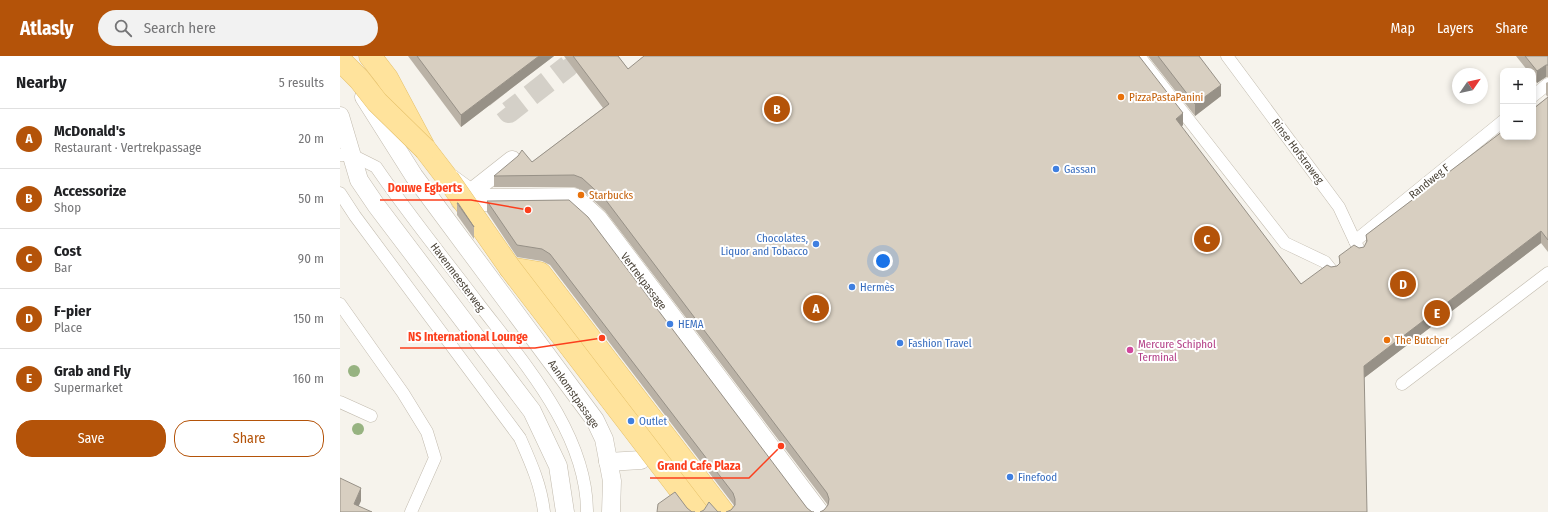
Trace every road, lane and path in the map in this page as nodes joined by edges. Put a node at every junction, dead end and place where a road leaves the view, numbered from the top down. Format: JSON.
{"nodes":[{"id":1,"x":370,"y":56,"type":"edge"},
{"id":2,"x":1139,"y":56,"type":"edge"},
{"id":3,"x":1227,"y":56,"type":"edge"},
{"id":4,"x":340,"y":60,"type":"edge"},
{"id":5,"x":1548,"y":84,"type":"edge"},
{"id":6,"x":1536,"y":94,"type":"edge"},
{"id":7,"x":340,"y":116,"type":"edge"},
{"id":8,"x":1500,"y":122,"type":"edge"},
{"id":9,"x":425,"y":149,"type":"junction"},
{"id":10,"x":346,"y":155,"type":"edge"},
{"id":11,"x":512,"y":160,"type":"edge"},
{"id":12,"x":340,"y":193,"type":"edge"},
{"id":13,"x":466,"y":197,"type":"junction"},
{"id":14,"x":443,"y":214,"type":"junction"},
{"id":15,"x":1355,"y":240,"type":"junction"},
{"id":16,"x":1360,"y":252,"type":"edge"},
{"id":17,"x":510,"y":268,"type":"junction"},
{"id":18,"x":1333,"y":272,"type":"edge"},
{"id":19,"x":1548,"y":273,"type":"edge"},
{"id":20,"x":340,"y":304,"type":"edge"},
{"id":21,"x":1402,"y":384,"type":"dead end"},
{"id":22,"x":340,"y":402,"type":"edge"},
{"id":23,"x":371,"y":416,"type":"dead end"},
{"id":24,"x":641,"y":460,"type":"dead end"},
{"id":25,"x":608,"y":462,"type":"junction"},
{"id":26,"x":411,"y":512,"type":"edge"},
{"id":27,"x":544,"y":512,"type":"edge"},
{"id":28,"x":565,"y":512,"type":"edge"},
{"id":29,"x":587,"y":512,"type":"edge"},
{"id":30,"x":611,"y":512,"type":"edge"},
{"id":31,"x":696,"y":512,"type":"edge"},
{"id":32,"x":723,"y":512,"type":"edge"},
{"id":33,"x":817,"y":512,"type":"edge"}],
"edges":[{"from":1,"to":9,"type":"main road","bridge":true},
{"from":2,"to":18,"type":"lane"},
{"from":3,"to":15,"type":"lane","name":"Rinse Hofstraweg"},
{"from":4,"to":9,"type":"main road","bridge":true},
{"from":4,"to":14,"type":"street","name":"Aankomstpassage"},
{"from":5,"to":6,"type":"lane"},
{"from":7,"to":10,"type":"street"},
{"from":8,"to":15,"type":"lane","name":"Randweg F"},
{"from":9,"to":13,"type":"main road","bridge":true},
{"from":10,"to":28,"type":"street"},
{"from":10,"to":29,"type":"lane","name":"Havenmeesterweg"},
{"from":11,"to":13,"type":"street"},
{"from":12,"to":27,"type":"lane"},
{"from":13,"to":14,"type":"street"},
{"from":13,"to":17,"type":"main road","bridge":true},
{"from":13,"to":33,"type":"street","name":"Vertrekpassage"},
{"from":14,"to":25,"type":"street","name":"Aankomstpassage"},
{"from":15,"to":16,"type":"lane","name":"Rinse Hofstraweg"},
{"from":17,"to":31,"type":"main road","bridge":true},
{"from":17,"to":32,"type":"main road"},
{"from":19,"to":21,"type":"lane"},
{"from":20,"to":26,"type":"lane"},
{"from":22,"to":23,"type":"lane"},
{"from":24,"to":25,"type":"street"},
{"from":25,"to":30,"type":"street","name":"Aankomstpassage"}]}
